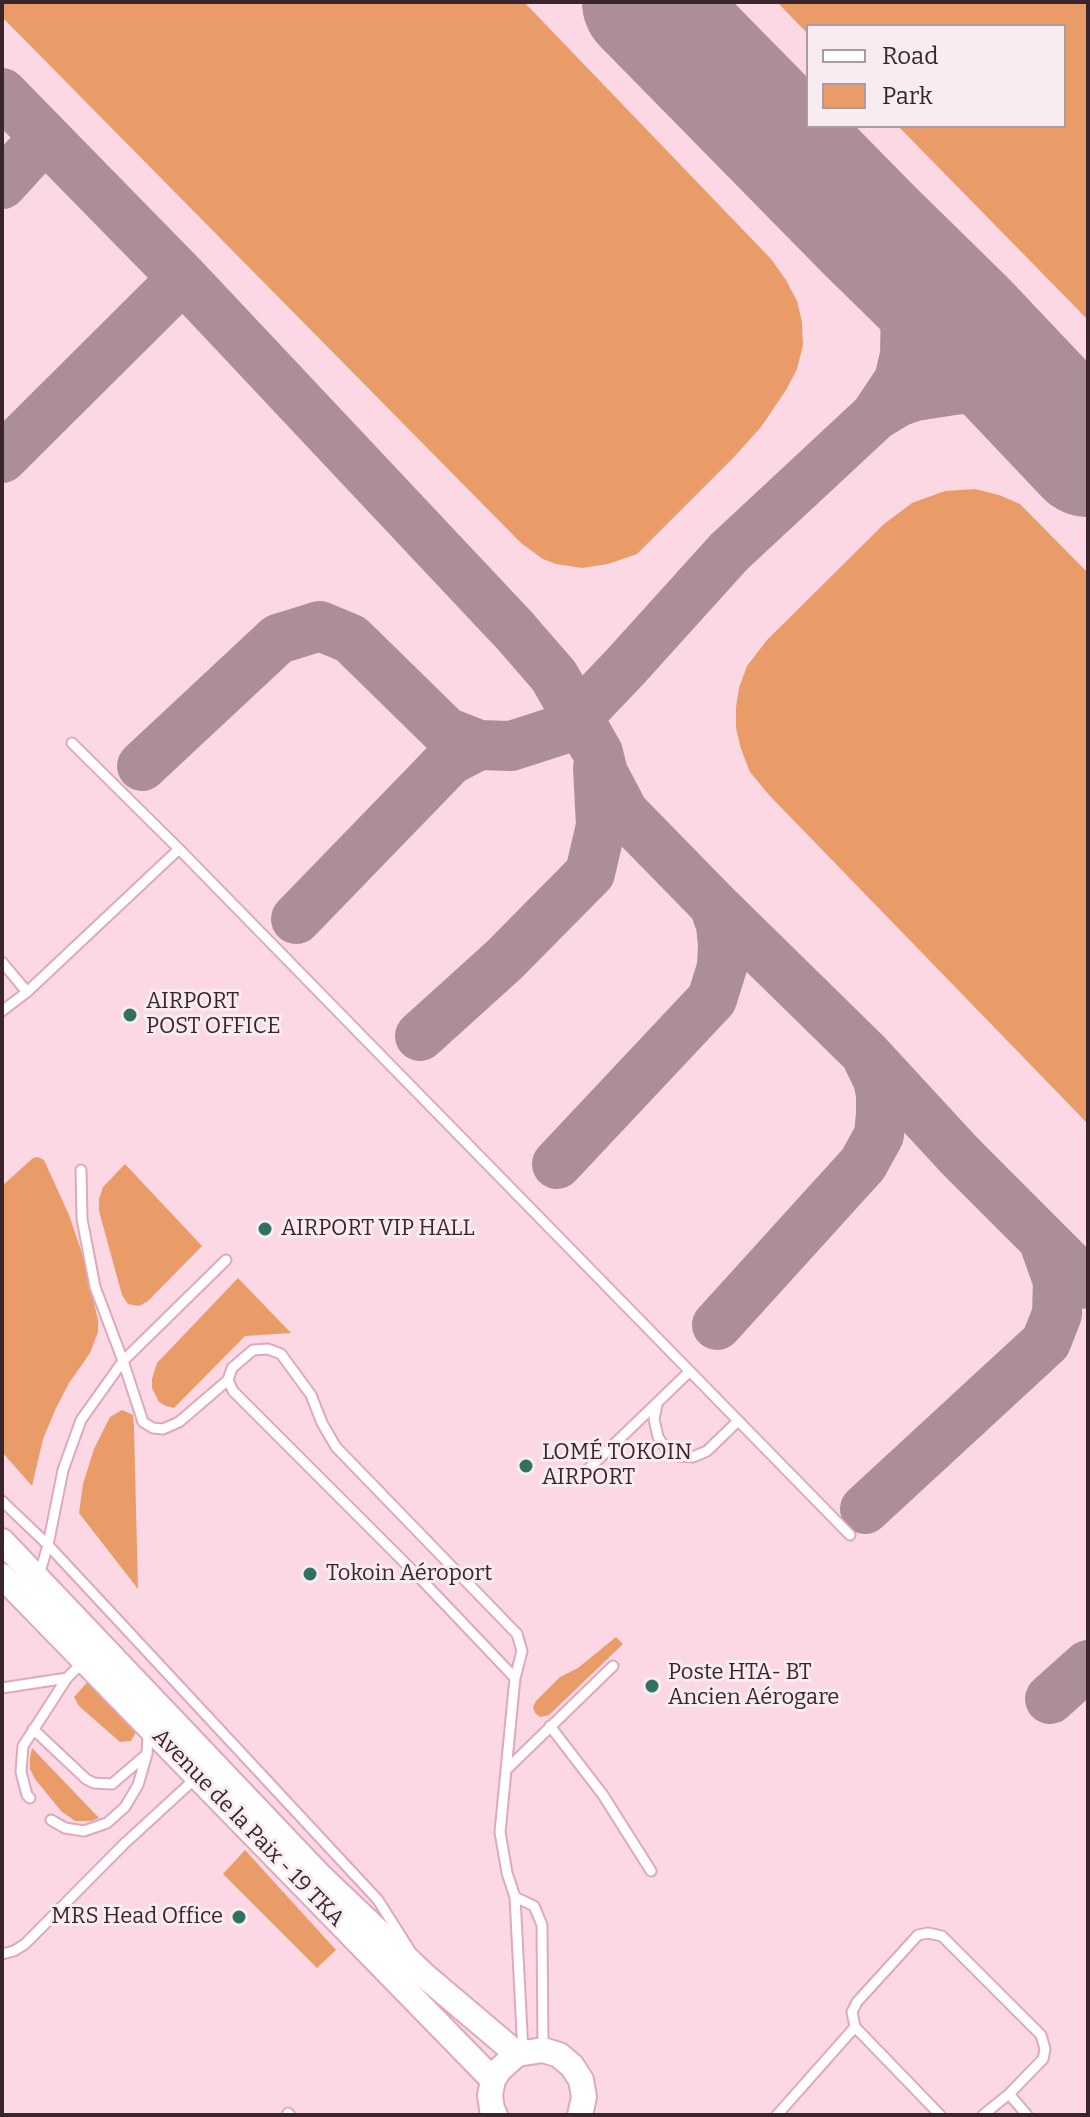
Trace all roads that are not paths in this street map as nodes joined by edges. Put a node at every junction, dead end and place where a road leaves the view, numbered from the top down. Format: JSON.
{"nodes":[{"id":1,"x":72,"y":743,"type":"dead end"},
{"id":2,"x":179,"y":849,"type":"junction"},
{"id":3,"x":2,"y":962,"type":"edge"},
{"id":4,"x":27,"y":992,"type":"junction"},
{"id":5,"x":2,"y":1011,"type":"edge"},
{"id":6,"x":81,"y":1170,"type":"dead end"},
{"id":7,"x":226,"y":1260,"type":"dead end"},
{"id":8,"x":123,"y":1361,"type":"junction"},
{"id":9,"x":689,"y":1372,"type":"junction"},
{"id":10,"x":228,"y":1380,"type":"junction"},
{"id":11,"x":657,"y":1405,"type":"junction"},
{"id":12,"x":738,"y":1421,"type":"junction"},
{"id":13,"x":581,"y":1476,"type":"dead end"},
{"id":14,"x":2,"y":1501,"type":"edge"},
{"id":15,"x":850,"y":1535,"type":"dead end"},
{"id":16,"x":2,"y":1541,"type":"edge"},
{"id":17,"x":48,"y":1545,"type":"junction"},
{"id":18,"x":2,"y":1576,"type":"edge"},
{"id":19,"x":38,"y":1578,"type":"junction"},
{"id":20,"x":84,"y":1661,"type":"junction"},
{"id":21,"x":613,"y":1666,"type":"dead end"},
{"id":22,"x":515,"y":1678,"type":"junction"},
{"id":23,"x":2,"y":1688,"type":"edge"},
{"id":24,"x":148,"y":1726,"type":"junction"},
{"id":25,"x":550,"y":1726,"type":"junction"},
{"id":26,"x":33,"y":1729,"type":"junction"},
{"id":27,"x":147,"y":1754,"type":"junction"},
{"id":28,"x":507,"y":1769,"type":"junction"},
{"id":29,"x":197,"y":1776,"type":"junction"},
{"id":30,"x":30,"y":1798,"type":"dead end"},
{"id":31,"x":51,"y":1820,"type":"dead end"},
{"id":32,"x":651,"y":1871,"type":"dead end"},
{"id":33,"x":515,"y":1897,"type":"junction"},
{"id":34,"x":2,"y":1954,"type":"edge"},
{"id":35,"x":425,"y":1976,"type":"junction"},
{"id":36,"x":855,"y":2027,"type":"junction"},
{"id":37,"x":528,"y":2052,"type":"junction"},
{"id":38,"x":493,"y":2080,"type":"junction"},
{"id":39,"x":1009,"y":2094,"type":"junction"},
{"id":40,"x":491,"y":2113,"type":"edge"},
{"id":41,"x":581,"y":2115,"type":"edge"},
{"id":42,"x":777,"y":2115,"type":"edge"},
{"id":43,"x":940,"y":2115,"type":"edge"},
{"id":44,"x":983,"y":2115,"type":"edge"},
{"id":45,"x":1027,"y":2115,"type":"edge"}],
"edges":[{"from":1,"to":2,"type":"lane"},
{"from":2,"to":4,"type":"lane"},
{"from":2,"to":9,"type":"lane"},
{"from":3,"to":4,"type":"lane"},
{"from":4,"to":5,"type":"lane"},
{"from":6,"to":8,"type":"lane"},
{"from":7,"to":8,"type":"lane"},
{"from":8,"to":10,"type":"lane"},
{"from":8,"to":17,"type":"lane"},
{"from":9,"to":11,"type":"lane"},
{"from":9,"to":12,"type":"lane"},
{"from":10,"to":22,"type":"lane"},
{"from":10,"to":22,"type":"lane"},
{"from":11,"to":12,"type":"lane"},
{"from":11,"to":13,"type":"lane"},
{"from":12,"to":15,"type":"lane"},
{"from":14,"to":17,"type":"lane"},
{"from":16,"to":19,"type":"main road"},
{"from":17,"to":19,"type":"lane"},
{"from":17,"to":35,"type":"lane"},
{"from":18,"to":20,"type":"main road","name":"Avenue de la Paix - 19 TKA"},
{"from":19,"to":20,"type":"main road"},
{"from":20,"to":23,"type":"lane"},
{"from":20,"to":24,"type":"main road","name":"Avenue de la Paix - 19 TKA"},
{"from":20,"to":26,"type":"lane"},
{"from":20,"to":35,"type":"main road"},
{"from":21,"to":25,"type":"lane"},
{"from":22,"to":28,"type":"lane"},
{"from":24,"to":27,"type":"lane"},
{"from":24,"to":29,"type":"main road","name":"Avenue de la Paix - 19 TKA"},
{"from":25,"to":28,"type":"lane"},
{"from":25,"to":32,"type":"lane"},
{"from":26,"to":27,"type":"lane"},
{"from":26,"to":30,"type":"lane"},
{"from":27,"to":31,"type":"lane"},
{"from":28,"to":33,"type":"lane"},
{"from":29,"to":34,"type":"lane"},
{"from":29,"to":38,"type":"main road","name":"Avenue de la Paix - 19 TKA"},
{"from":33,"to":37,"type":"lane"},
{"from":33,"to":37,"type":"lane"},
{"from":35,"to":37,"type":"main road"},
{"from":36,"to":39,"type":"lane"},
{"from":36,"to":42,"type":"lane"},
{"from":36,"to":43,"type":"lane"},
{"from":37,"to":38,"type":"main road"},
{"from":37,"to":41,"type":"main road"},
{"from":38,"to":40,"type":"main road"},
{"from":39,"to":44,"type":"lane"},
{"from":39,"to":45,"type":"lane"}]}
